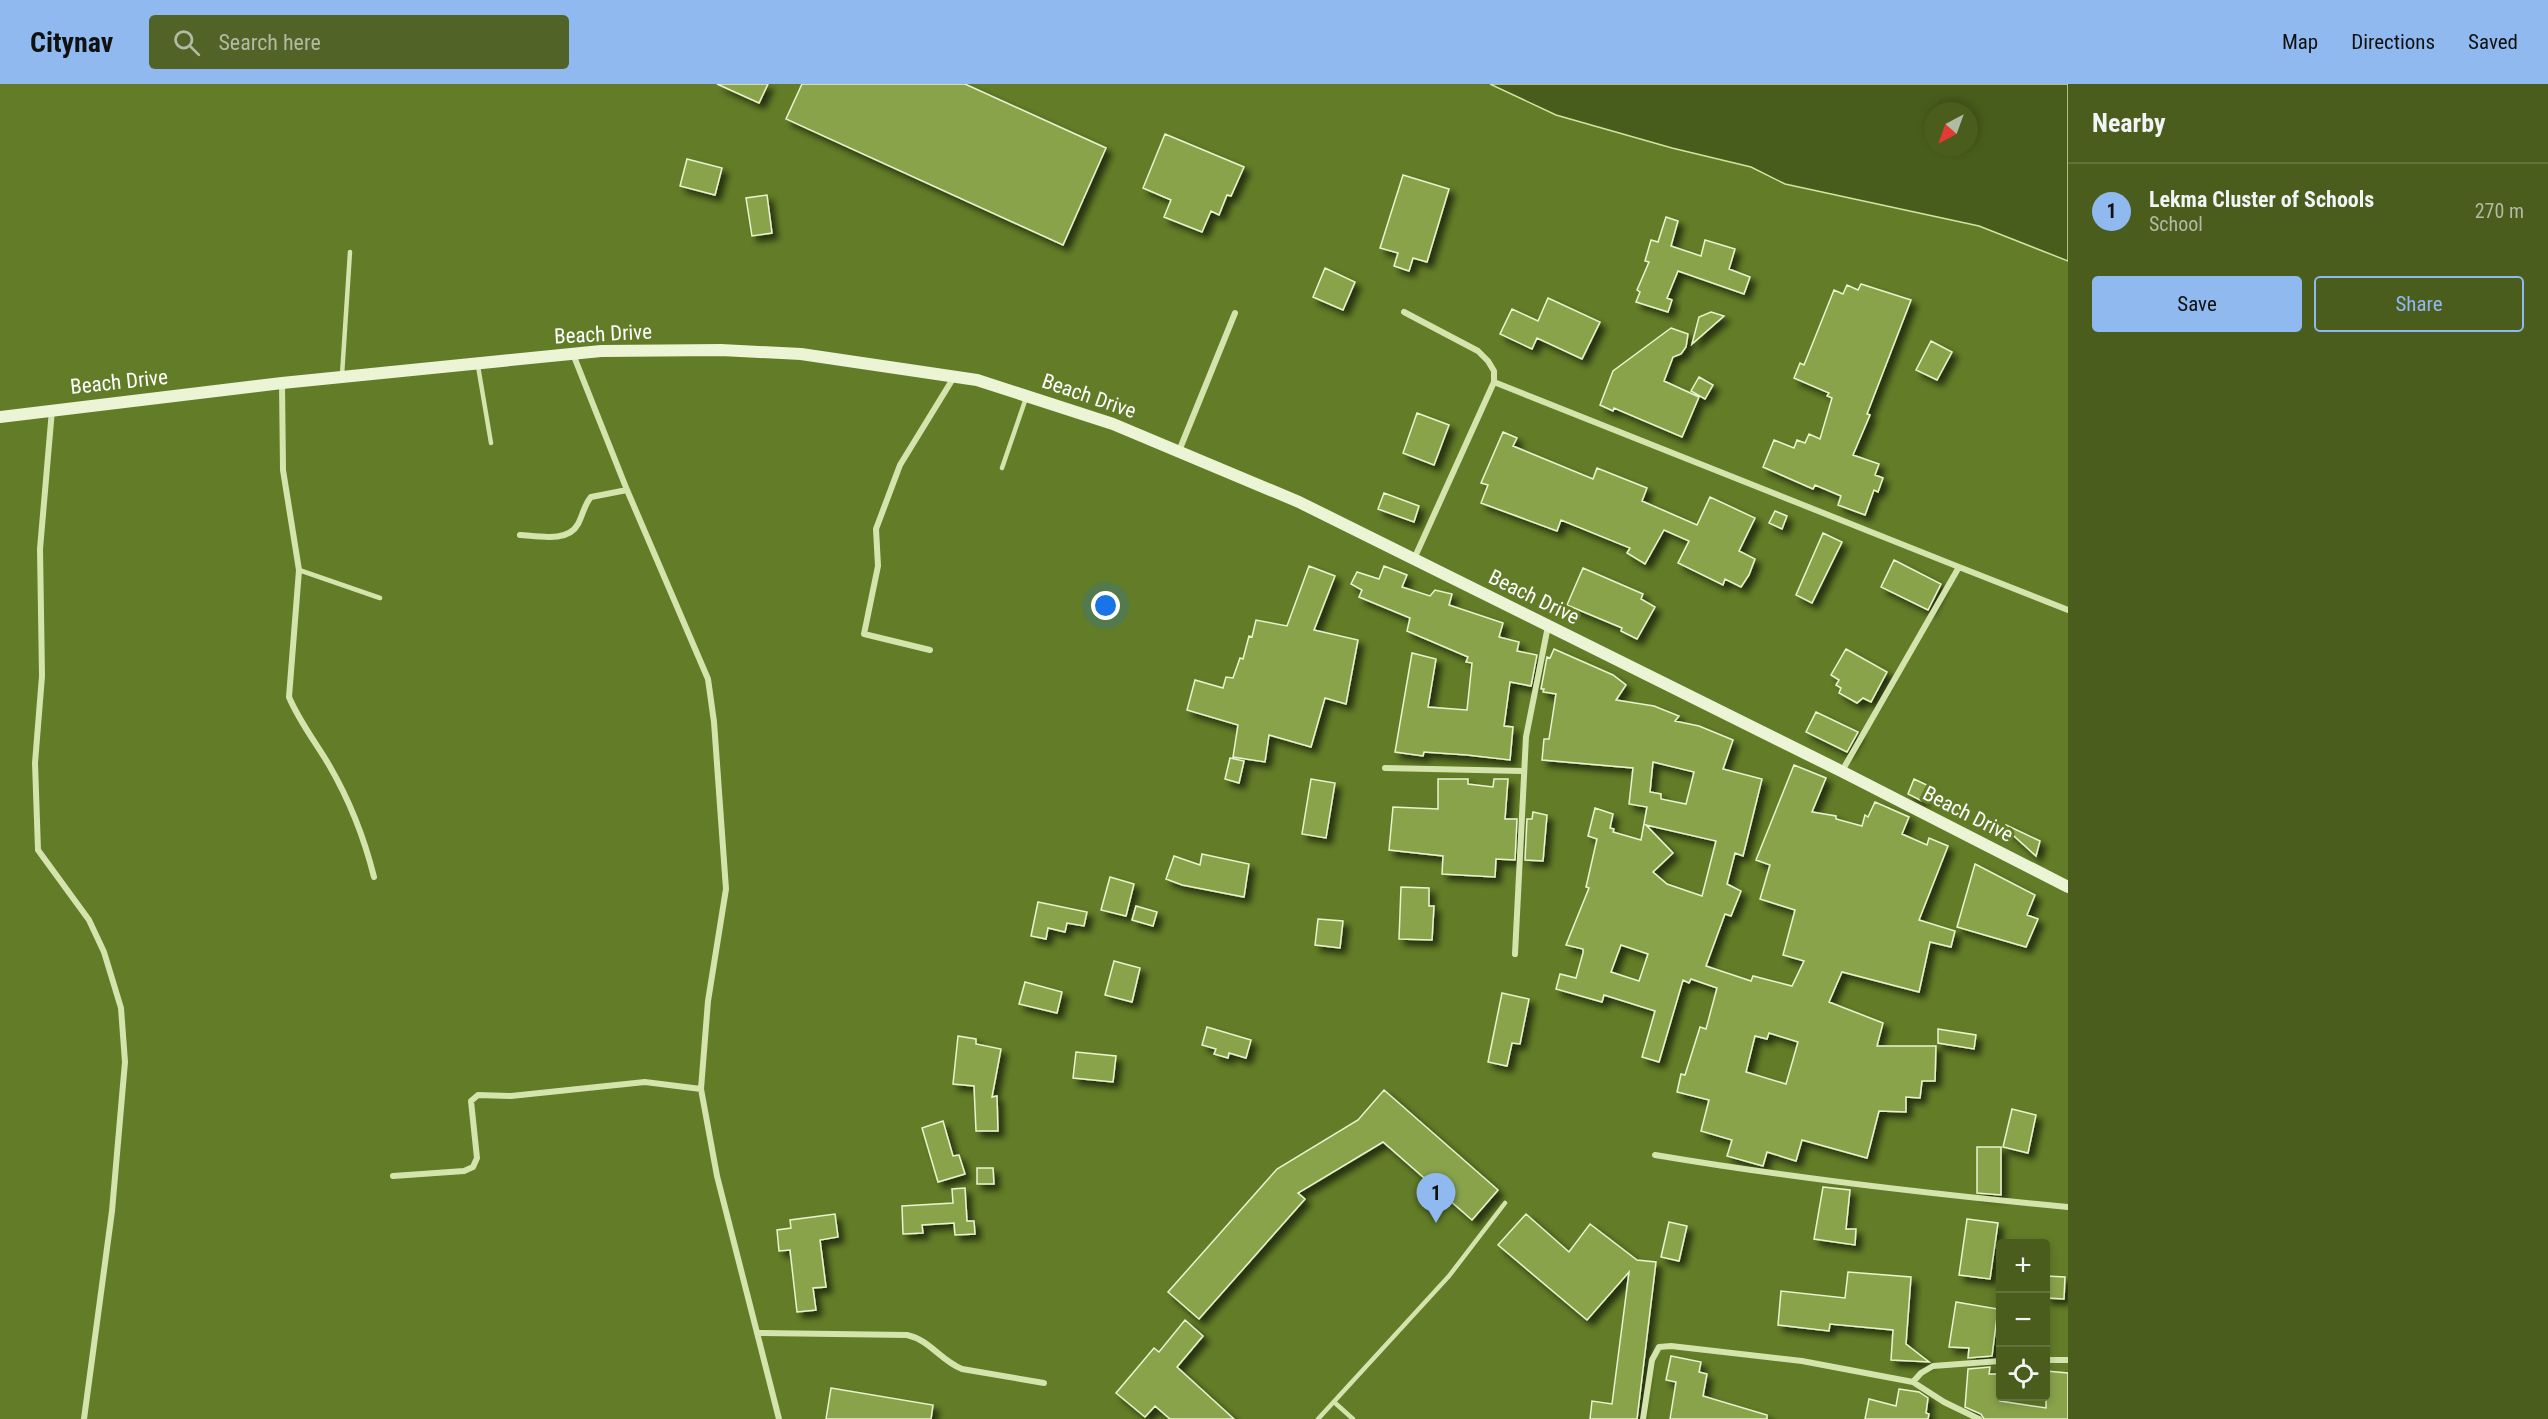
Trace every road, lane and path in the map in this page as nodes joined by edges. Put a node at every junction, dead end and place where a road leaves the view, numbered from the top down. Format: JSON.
{"nodes":[{"id":1,"x":350,"y":252,"type":"dead end"},
{"id":2,"x":1404,"y":312,"type":"dead end"},
{"id":3,"x":1235,"y":313,"type":"dead end"},
{"id":4,"x":573,"y":354,"type":"junction"},
{"id":5,"x":478,"y":363,"type":"junction"},
{"id":6,"x":954,"y":376,"type":"junction"},
{"id":7,"x":342,"y":378,"type":"junction"},
{"id":8,"x":1494,"y":382,"type":"junction"},
{"id":9,"x":282,"y":383,"type":"junction"},
{"id":10,"x":1026,"y":396,"type":"junction"},
{"id":11,"x":52,"y":409,"type":"junction"},
{"id":12,"x":0,"y":417,"type":"edge"},
{"id":13,"x":491,"y":443,"type":"dead end"},
{"id":14,"x":1179,"y":451,"type":"junction"},
{"id":15,"x":1002,"y":468,"type":"dead end"},
{"id":16,"x":627,"y":490,"type":"junction"},
{"id":17,"x":520,"y":535,"type":"dead end"},
{"id":18,"x":1414,"y":560,"type":"junction"},
{"id":19,"x":1959,"y":567,"type":"junction"},
{"id":20,"x":299,"y":570,"type":"junction"},
{"id":21,"x":380,"y":598,"type":"dead end"},
{"id":22,"x":2068,"y":610,"type":"edge"},
{"id":23,"x":1548,"y":625,"type":"junction"},
{"id":24,"x":930,"y":650,"type":"dead end"},
{"id":25,"x":1385,"y":768,"type":"dead end"},
{"id":26,"x":1523,"y":771,"type":"junction"},
{"id":27,"x":1841,"y":771,"type":"junction"},
{"id":28,"x":374,"y":877,"type":"dead end"},
{"id":29,"x":2068,"y":887,"type":"edge"},
{"id":30,"x":1515,"y":954,"type":"dead end"},
{"id":31,"x":701,"y":1089,"type":"junction"},
{"id":32,"x":1655,"y":1155,"type":"dead end"},
{"id":33,"x":393,"y":1176,"type":"dead end"},
{"id":34,"x":1505,"y":1203,"type":"dead end"},
{"id":35,"x":2068,"y":1207,"type":"edge"},
{"id":36,"x":757,"y":1333,"type":"junction"},
{"id":37,"x":2050,"y":1360,"type":"edge"},
{"id":38,"x":2068,"y":1360,"type":"edge"},
{"id":39,"x":1996,"y":1361,"type":"edge"},
{"id":40,"x":1913,"y":1382,"type":"junction"},
{"id":41,"x":1044,"y":1383,"type":"dead end"},
{"id":42,"x":1334,"y":1402,"type":"junction"},
{"id":43,"x":84,"y":1419,"type":"edge"},
{"id":44,"x":779,"y":1419,"type":"edge"},
{"id":45,"x":1318,"y":1419,"type":"edge"},
{"id":46,"x":1353,"y":1419,"type":"edge"},
{"id":47,"x":1643,"y":1419,"type":"edge"},
{"id":48,"x":1978,"y":1419,"type":"edge"}],
"edges":[{"from":1,"to":7,"type":"lane"},
{"from":2,"to":8,"type":"street"},
{"from":3,"to":14,"type":"street"},
{"from":4,"to":5,"type":"street","name":"Beach Drive"},
{"from":4,"to":6,"type":"street","name":"Beach Drive"},
{"from":4,"to":16,"type":"street"},
{"from":5,"to":7,"type":"street","name":"Beach Drive"},
{"from":5,"to":13,"type":"lane"},
{"from":6,"to":10,"type":"street","name":"Beach Drive"},
{"from":6,"to":24,"type":"street"},
{"from":7,"to":9,"type":"street","name":"Beach Drive"},
{"from":8,"to":18,"type":"street"},
{"from":8,"to":19,"type":"street"},
{"from":9,"to":11,"type":"street","name":"Beach Drive"},
{"from":9,"to":20,"type":"street"},
{"from":10,"to":14,"type":"street","name":"Beach Drive"},
{"from":10,"to":15,"type":"lane"},
{"from":11,"to":12,"type":"street","name":"Beach Drive"},
{"from":11,"to":43,"type":"street"},
{"from":14,"to":18,"type":"street","name":"Beach Drive"},
{"from":16,"to":17,"type":"street"},
{"from":16,"to":31,"type":"street"},
{"from":18,"to":23,"type":"street","name":"Beach Drive"},
{"from":19,"to":22,"type":"street"},
{"from":19,"to":27,"type":"street"},
{"from":20,"to":21,"type":"lane"},
{"from":20,"to":28,"type":"street"},
{"from":23,"to":26,"type":"street"},
{"from":23,"to":27,"type":"street","name":"Beach Drive"},
{"from":25,"to":26,"type":"street"},
{"from":26,"to":30,"type":"street"},
{"from":27,"to":29,"type":"street","name":"Beach Drive"},
{"from":31,"to":33,"type":"street"},
{"from":31,"to":36,"type":"street"},
{"from":32,"to":35,"type":"street"},
{"from":34,"to":42,"type":"lane"},
{"from":36,"to":41,"type":"street"},
{"from":36,"to":44,"type":"street"},
{"from":37,"to":38,"type":"street"},
{"from":39,"to":40,"type":"street"},
{"from":40,"to":47,"type":"street"},
{"from":40,"to":48,"type":"street"},
{"from":42,"to":45,"type":"lane"},
{"from":42,"to":46,"type":"lane"}]}
